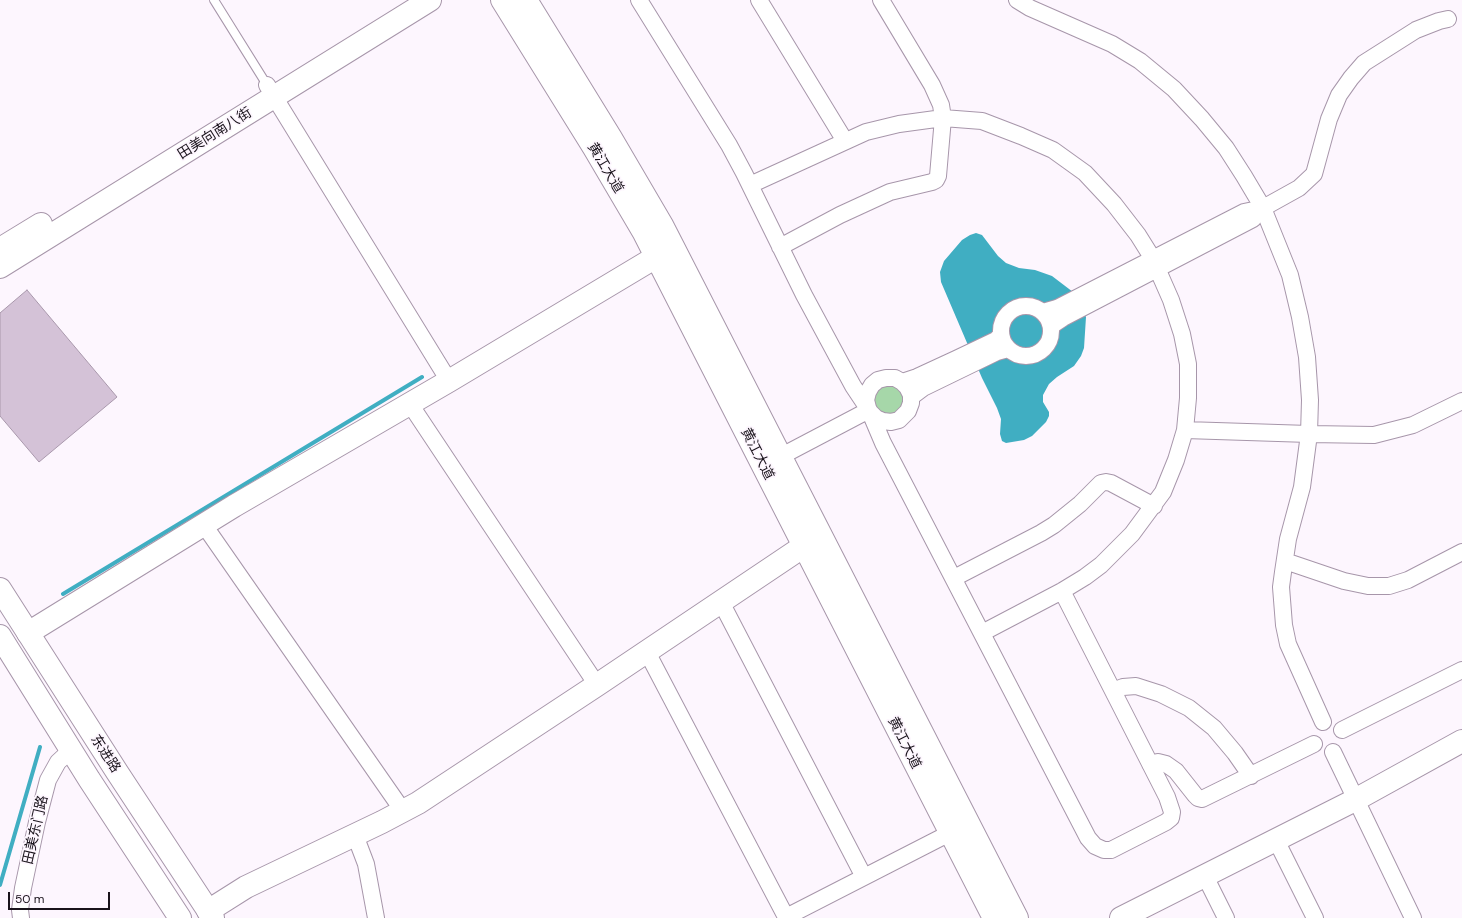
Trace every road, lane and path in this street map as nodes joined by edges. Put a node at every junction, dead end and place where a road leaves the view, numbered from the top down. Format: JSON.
{"nodes":[{"id":1,"x":214,"y":0,"type":"edge"},
{"id":2,"x":405,"y":0,"type":"edge"},
{"id":3,"x":430,"y":0,"type":"edge"},
{"id":4,"x":502,"y":0,"type":"edge"},
{"id":5,"x":526,"y":0,"type":"edge"},
{"id":6,"x":639,"y":0,"type":"edge"},
{"id":7,"x":881,"y":0,"type":"edge"},
{"id":8,"x":1017,"y":0,"type":"edge"},
{"id":9,"x":762,"y":2,"type":"edge"},
{"id":10,"x":1448,"y":19,"type":"dead end"},
{"id":11,"x":270,"y":91,"type":"junction"},
{"id":12,"x":943,"y":118,"type":"junction"},
{"id":13,"x":845,"y":142,"type":"junction"},
{"id":14,"x":750,"y":185,"type":"junction"},
{"id":15,"x":1263,"y":208,"type":"junction"},
{"id":16,"x":780,"y":247,"type":"junction"},
{"id":17,"x":0,"y":249,"type":"edge"},
{"id":18,"x":656,"y":257,"type":"junction"},
{"id":19,"x":1156,"y":264,"type":"junction"},
{"id":20,"x":0,"y":267,"type":"edge"},
{"id":21,"x":1081,"y":302,"type":"junction"},
{"id":22,"x":1043,"y":312,"type":"junction"},
{"id":23,"x":1051,"y":328,"type":"junction"},
{"id":24,"x":1001,"y":335,"type":"junction"},
{"id":25,"x":1008,"y":349,"type":"junction"},
{"id":26,"x":959,"y":364,"type":"junction"},
{"id":27,"x":449,"y":381,"type":"junction"},
{"id":28,"x":902,"y":382,"type":"junction"},
{"id":29,"x":911,"y":397,"type":"junction"},
{"id":30,"x":1462,"y":400,"type":"edge"},
{"id":31,"x":410,"y":404,"type":"junction"},
{"id":32,"x":869,"y":410,"type":"junction"},
{"id":33,"x":1185,"y":430,"type":"junction"},
{"id":34,"x":1309,"y":434,"type":"junction"},
{"id":35,"x":772,"y":461,"type":"junction"},
{"id":36,"x":1154,"y":506,"type":"junction"},
{"id":37,"x":204,"y":525,"type":"junction"},
{"id":38,"x":804,"y":546,"type":"junction"},
{"id":39,"x":1462,"y":552,"type":"edge"},
{"id":40,"x":1285,"y":561,"type":"junction"},
{"id":41,"x":954,"y":578,"type":"junction"},
{"id":42,"x":0,"y":588,"type":"edge"},
{"id":43,"x":1062,"y":591,"type":"junction"},
{"id":44,"x":722,"y":602,"type":"junction"},
{"id":45,"x":28,"y":633,"type":"junction"},
{"id":46,"x":982,"y":633,"type":"junction"},
{"id":47,"x":0,"y":636,"type":"edge"},
{"id":48,"x":647,"y":652,"type":"junction"},
{"id":49,"x":0,"y":664,"type":"edge"},
{"id":50,"x":1462,"y":670,"type":"edge"},
{"id":51,"x":597,"y":686,"type":"junction"},
{"id":52,"x":1113,"y":691,"type":"junction"},
{"id":53,"x":1323,"y":722,"type":"junction"},
{"id":54,"x":1342,"y":730,"type":"junction"},
{"id":55,"x":60,"y":732,"type":"junction"},
{"id":56,"x":1462,"y":741,"type":"edge"},
{"id":57,"x":1314,"y":744,"type":"junction"},
{"id":58,"x":71,"y":750,"type":"junction"},
{"id":59,"x":1333,"y":752,"type":"junction"},
{"id":60,"x":1150,"y":764,"type":"junction"},
{"id":61,"x":1251,"y":776,"type":"junction"},
{"id":62,"x":1355,"y":800,"type":"junction"},
{"id":63,"x":403,"y":811,"type":"junction"},
{"id":64,"x":950,"y":833,"type":"junction"},
{"id":65,"x":355,"y":836,"type":"junction"},
{"id":66,"x":1276,"y":840,"type":"junction"},
{"id":67,"x":145,"y":865,"type":"junction"},
{"id":68,"x":1205,"y":876,"type":"junction"},
{"id":69,"x":864,"y":877,"type":"junction"},
{"id":70,"x":210,"y":914,"type":"edge"},
{"id":71,"x":1126,"y":917,"type":"edge"},
{"id":72,"x":21,"y":918,"type":"edge"},
{"id":73,"x":172,"y":918,"type":"edge"},
{"id":74,"x":180,"y":918,"type":"edge"},
{"id":75,"x":376,"y":918,"type":"edge"},
{"id":76,"x":994,"y":918,"type":"edge"},
{"id":77,"x":1017,"y":918,"type":"edge"},
{"id":78,"x":1226,"y":918,"type":"edge"},
{"id":79,"x":1316,"y":918,"type":"edge"},
{"id":80,"x":1413,"y":918,"type":"edge"}],
"edges":[{"from":1,"to":11,"type":"lane"},
{"from":2,"to":11,"type":"main road","name":"田美向南八街"},
{"from":3,"to":11,"type":"main road","name":"田美向南八街"},
{"from":4,"to":18,"type":"main road","name":"黄江大道"},
{"from":5,"to":35,"type":"main road","name":"黄江大道"},
{"from":6,"to":14,"type":"street"},
{"from":7,"to":12,"type":"street"},
{"from":8,"to":15,"type":"street"},
{"from":9,"to":13,"type":"street"},
{"from":10,"to":15,"type":"street"},
{"from":11,"to":17,"type":"main road","name":"田美向南八街"},
{"from":11,"to":20,"type":"main road","name":"田美向南八街"},
{"from":11,"to":27,"type":"street"},
{"from":12,"to":13,"type":"street"},
{"from":12,"to":16,"type":"street"},
{"from":12,"to":19,"type":"street"},
{"from":13,"to":14,"type":"street"},
{"from":14,"to":16,"type":"street"},
{"from":15,"to":19,"type":"street"},
{"from":15,"to":34,"type":"street"},
{"from":16,"to":32,"type":"street"},
{"from":18,"to":27,"type":"main road"},
{"from":18,"to":35,"type":"main road","name":"黄江大道"},
{"from":19,"to":21,"type":"street"},
{"from":19,"to":33,"type":"street"},
{"from":21,"to":22,"type":"street"},
{"from":21,"to":23,"type":"street"},
{"from":22,"to":23,"type":"street"},
{"from":22,"to":24,"type":"street"},
{"from":23,"to":25,"type":"street"},
{"from":24,"to":25,"type":"street"},
{"from":24,"to":26,"type":"street"},
{"from":25,"to":26,"type":"street"},
{"from":26,"to":28,"type":"street"},
{"from":26,"to":29,"type":"street"},
{"from":27,"to":31,"type":"main road"},
{"from":28,"to":29,"type":"street"},
{"from":28,"to":32,"type":"street"},
{"from":29,"to":32,"type":"street"},
{"from":30,"to":34,"type":"street"},
{"from":31,"to":37,"type":"main road"},
{"from":31,"to":51,"type":"street"},
{"from":32,"to":35,"type":"street"},
{"from":32,"to":41,"type":"street"},
{"from":33,"to":34,"type":"street"},
{"from":33,"to":36,"type":"street"},
{"from":34,"to":40,"type":"street"},
{"from":35,"to":38,"type":"main road","name":"黄江大道"},
{"from":35,"to":77,"type":"main road","name":"黄江大道"},
{"from":36,"to":41,"type":"street"},
{"from":36,"to":43,"type":"street"},
{"from":37,"to":45,"type":"main road"},
{"from":37,"to":63,"type":"street"},
{"from":38,"to":44,"type":"main road"},
{"from":38,"to":64,"type":"main road","name":"黄江大道"},
{"from":39,"to":40,"type":"street"},
{"from":40,"to":53,"type":"street"},
{"from":41,"to":46,"type":"street"},
{"from":42,"to":45,"type":"main road","name":"东进路"},
{"from":43,"to":46,"type":"street"},
{"from":43,"to":52,"type":"street"},
{"from":44,"to":48,"type":"main road"},
{"from":44,"to":69,"type":"street"},
{"from":45,"to":70,"type":"main road","name":"东进路"},
{"from":46,"to":60,"type":"street"},
{"from":47,"to":55,"type":"main road","name":"东进路"},
{"from":48,"to":51,"type":"main road"},
{"from":48,"to":69,"type":"street"},
{"from":49,"to":55,"type":"main road"},
{"from":50,"to":54,"type":"street"},
{"from":51,"to":63,"type":"main road"},
{"from":52,"to":60,"type":"street"},
{"from":52,"to":61,"type":"street"},
{"from":53,"to":54,"type":"street"},
{"from":53,"to":57,"type":"street"},
{"from":54,"to":59,"type":"street"},
{"from":55,"to":58,"type":"main road","name":"东进路"},
{"from":56,"to":62,"type":"main road"},
{"from":57,"to":59,"type":"street"},
{"from":57,"to":61,"type":"street"},
{"from":58,"to":67,"type":"main road","name":"东进路"},
{"from":58,"to":72,"type":"street","name":"田美东门路"},
{"from":59,"to":62,"type":"street"},
{"from":60,"to":61,"type":"street"},
{"from":62,"to":66,"type":"main road"},
{"from":62,"to":80,"type":"street"},
{"from":63,"to":65,"type":"main road"},
{"from":64,"to":69,"type":"street"},
{"from":64,"to":76,"type":"main road","name":"黄江大道"},
{"from":65,"to":70,"type":"main road"},
{"from":65,"to":75,"type":"street"},
{"from":66,"to":68,"type":"main road"},
{"from":66,"to":79,"type":"street"},
{"from":67,"to":73,"type":"main road"},
{"from":67,"to":74,"type":"main road","name":"东进路"},
{"from":68,"to":71,"type":"main road"},
{"from":68,"to":78,"type":"street"}]}
